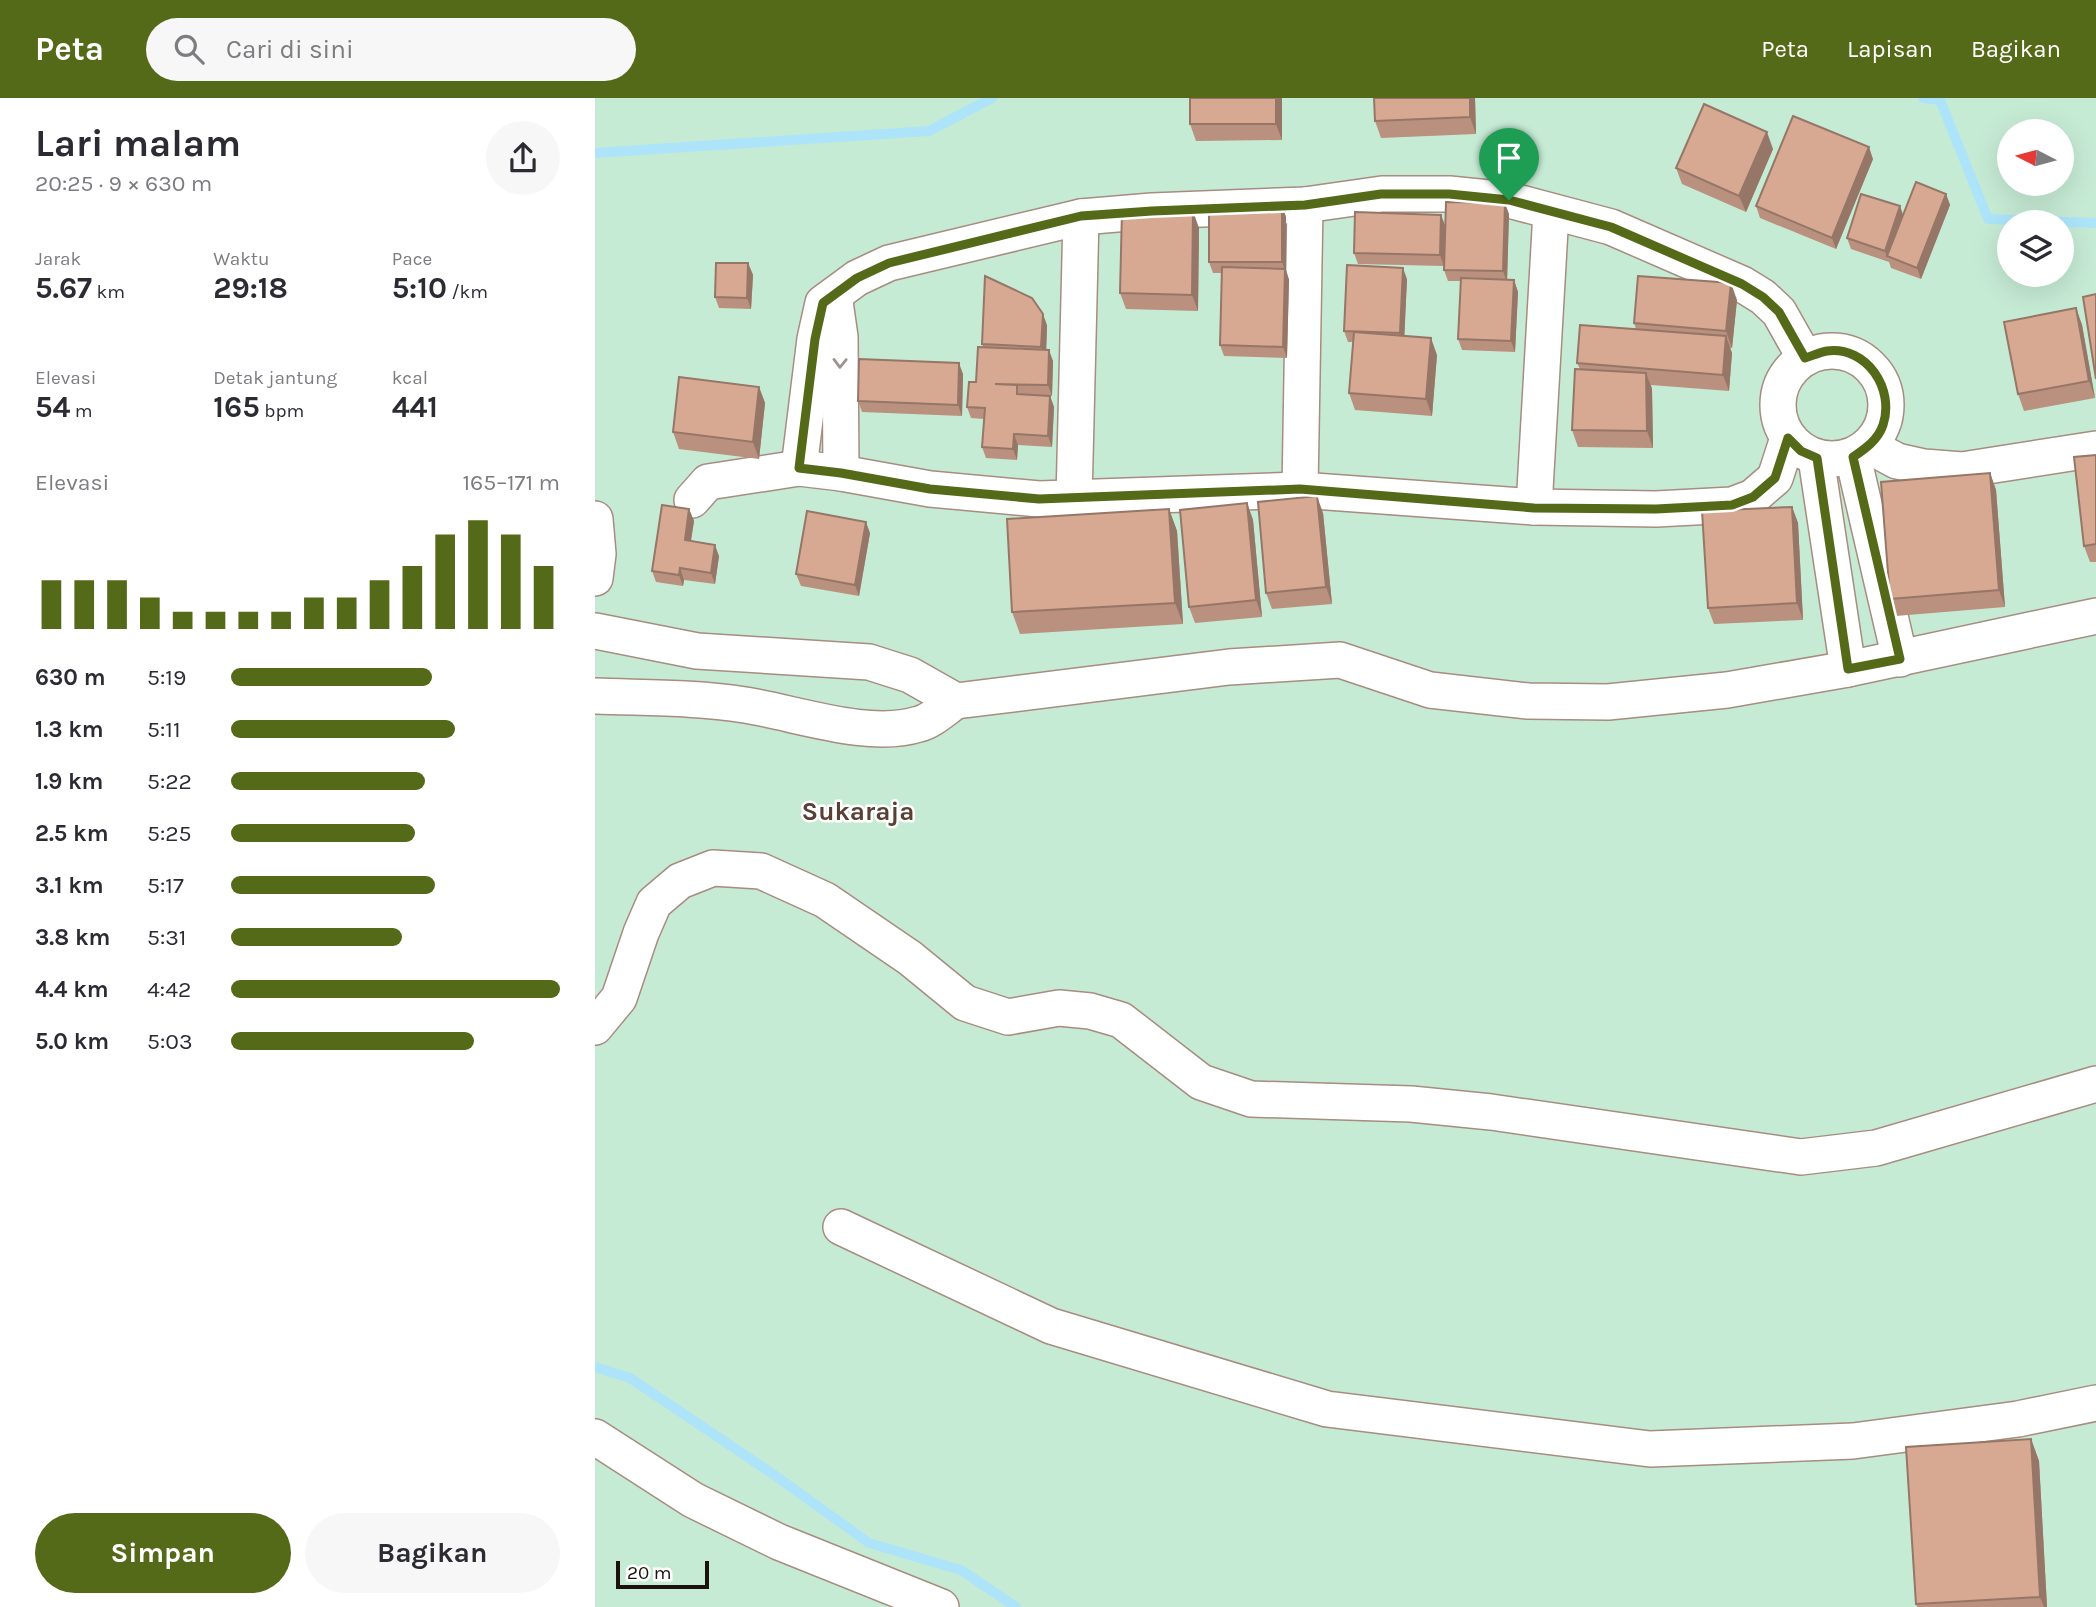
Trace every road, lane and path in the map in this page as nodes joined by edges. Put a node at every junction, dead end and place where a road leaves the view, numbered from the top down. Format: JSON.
{"nodes":[{"id":1,"x":1305,"y":205,"type":"junction"},
{"id":2,"x":1552,"y":212,"type":"junction"},
{"id":3,"x":1081,"y":216,"type":"junction"},
{"id":4,"x":829,"y":299,"type":"junction"},
{"id":5,"x":1805,"y":358,"type":"junction"},
{"id":6,"x":1788,"y":438,"type":"junction"},
{"id":7,"x":2096,"y":449,"type":"edge"},
{"id":8,"x":1861,"y":452,"type":"junction"},
{"id":9,"x":1817,"y":458,"type":"junction"},
{"id":10,"x":799,"y":468,"type":"junction"},
{"id":11,"x":841,"y":473,"type":"junction"},
{"id":12,"x":1300,"y":489,"type":"junction"},
{"id":13,"x":1074,"y":499,"type":"junction"},
{"id":14,"x":692,"y":500,"type":"dead end"},
{"id":15,"x":1534,"y":508,"type":"junction"},
{"id":16,"x":595,"y":519,"type":"edge"},
{"id":17,"x":595,"y":578,"type":"edge"},
{"id":18,"x":2096,"y":616,"type":"edge"},
{"id":19,"x":595,"y":631,"type":"edge"},
{"id":20,"x":1900,"y":659,"type":"junction"},
{"id":21,"x":1848,"y":669,"type":"junction"},
{"id":22,"x":595,"y":696,"type":"edge"},
{"id":23,"x":955,"y":701,"type":"junction"},
{"id":24,"x":595,"y":1027,"type":"edge"},
{"id":25,"x":2096,"y":1084,"type":"edge"},
{"id":26,"x":841,"y":1227,"type":"dead end"},
{"id":27,"x":2096,"y":1403,"type":"edge"},
{"id":28,"x":595,"y":1437,"type":"edge"},
{"id":29,"x":941,"y":1607,"type":"edge"}],
"edges":[{"from":1,"to":2,"type":"street"},
{"from":1,"to":3,"type":"street"},
{"from":1,"to":12,"type":"street"},
{"from":2,"to":5,"type":"street"},
{"from":2,"to":15,"type":"street"},
{"from":3,"to":4,"type":"street"},
{"from":3,"to":13,"type":"street"},
{"from":4,"to":10,"type":"street"},
{"from":4,"to":11,"type":"street","one_way":true},
{"from":5,"to":6,"type":"street"},
{"from":5,"to":8,"type":"street"},
{"from":6,"to":9,"type":"street"},
{"from":6,"to":15,"type":"street"},
{"from":7,"to":8,"type":"street"},
{"from":8,"to":9,"type":"street"},
{"from":8,"to":20,"type":"street"},
{"from":9,"to":21,"type":"street"},
{"from":10,"to":11,"type":"street"},
{"from":10,"to":14,"type":"street"},
{"from":11,"to":13,"type":"street"},
{"from":12,"to":13,"type":"street"},
{"from":12,"to":15,"type":"street"},
{"from":16,"to":17,"type":"street"},
{"from":18,"to":20,"type":"street"},
{"from":19,"to":23,"type":"street"},
{"from":20,"to":21,"type":"street"},
{"from":21,"to":23,"type":"street"},
{"from":22,"to":23,"type":"street"},
{"from":24,"to":25,"type":"street"},
{"from":26,"to":27,"type":"street"},
{"from":28,"to":29,"type":"street"}]}
